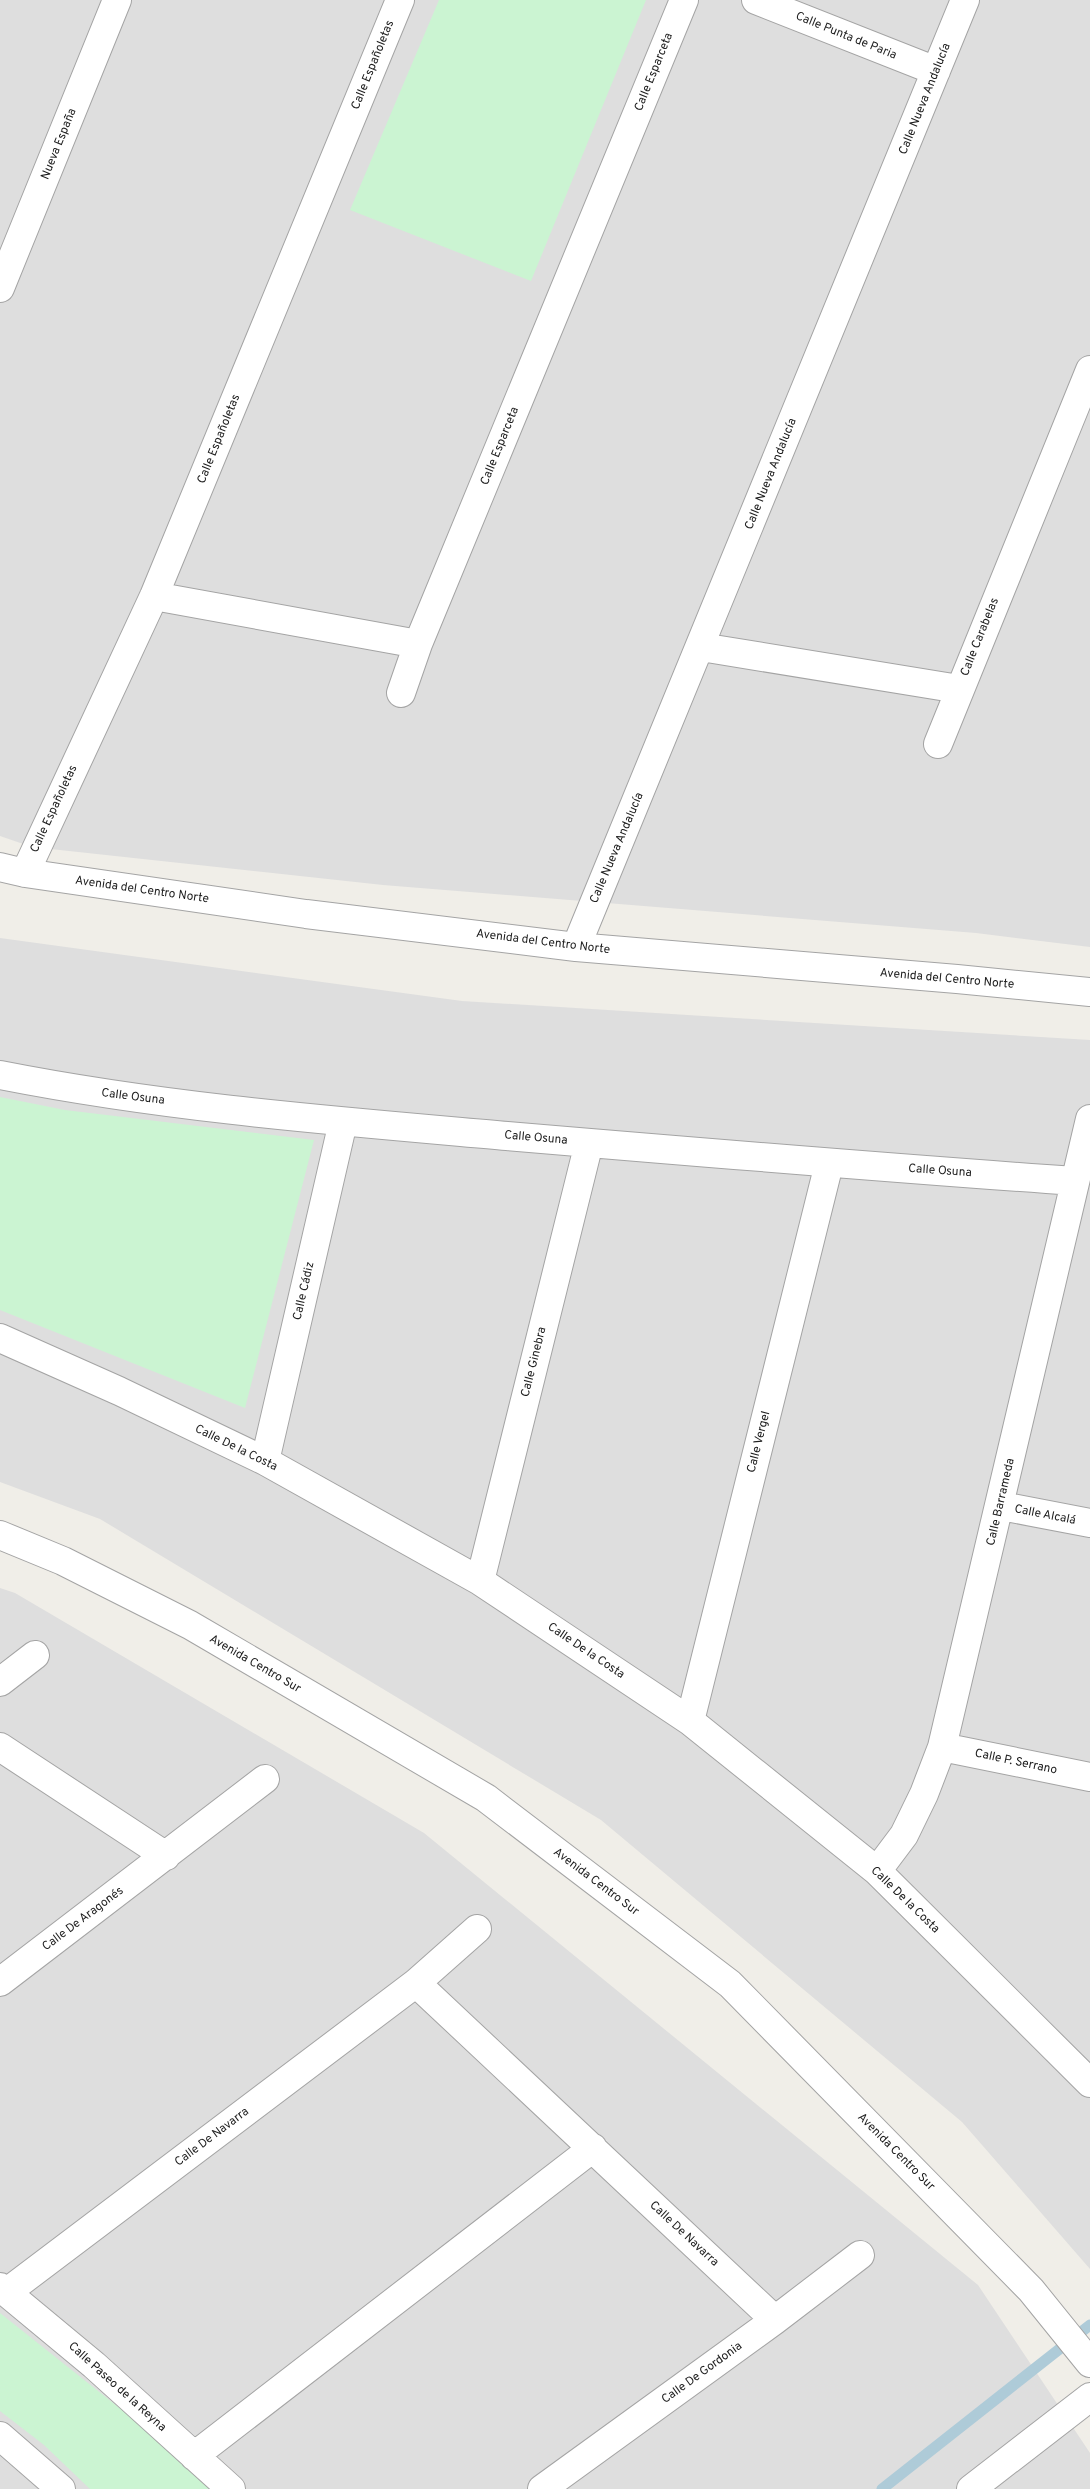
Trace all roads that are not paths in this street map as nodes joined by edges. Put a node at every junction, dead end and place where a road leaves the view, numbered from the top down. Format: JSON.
{"nodes":[{"id":1,"x":117,"y":0,"type":"edge"},
{"id":2,"x":400,"y":0,"type":"edge"},
{"id":3,"x":684,"y":0,"type":"edge"},
{"id":4,"x":756,"y":0,"type":"edge"},
{"id":5,"x":965,"y":0,"type":"edge"},
{"id":6,"x":936,"y":71,"type":"junction"},
{"id":7,"x":0,"y":288,"type":"edge"},
{"id":8,"x":1090,"y":370,"type":"edge"},
{"id":9,"x":154,"y":596,"type":"junction"},
{"id":10,"x":418,"y":644,"type":"junction"},
{"id":11,"x":700,"y":647,"type":"junction"},
{"id":12,"x":959,"y":689,"type":"junction"},
{"id":13,"x":400,"y":692,"type":"dead end"},
{"id":14,"x":938,"y":744,"type":"dead end"},
{"id":15,"x":12,"y":870,"type":"edge"},
{"id":16,"x":576,"y":948,"type":"junction"},
{"id":17,"x":1090,"y":992,"type":"edge"},
{"id":18,"x":0,"y":1075,"type":"edge"},
{"id":19,"x":1090,"y":1119,"type":"edge"},
{"id":20,"x":343,"y":1122,"type":"junction"},
{"id":21,"x":588,"y":1143,"type":"junction"},
{"id":22,"x":829,"y":1164,"type":"junction"},
{"id":23,"x":1075,"y":1181,"type":"junction"},
{"id":24,"x":1,"y":1341,"type":"edge"},
{"id":25,"x":265,"y":1461,"type":"junction"},
{"id":26,"x":1000,"y":1506,"type":"junction"},
{"id":27,"x":1090,"y":1523,"type":"edge"},
{"id":28,"x":0,"y":1535,"type":"edge"},
{"id":29,"x":480,"y":1581,"type":"junction"},
{"id":30,"x":35,"y":1655,"type":"dead end"},
{"id":31,"x":0,"y":1682,"type":"edge"},
{"id":32,"x":690,"y":1721,"type":"junction"},
{"id":33,"x":0,"y":1747,"type":"edge"},
{"id":34,"x":942,"y":1747,"type":"junction"},
{"id":35,"x":1090,"y":1777,"type":"edge"},
{"id":36,"x":265,"y":1779,"type":"dead end"},
{"id":37,"x":166,"y":1856,"type":"junction"},
{"id":38,"x":877,"y":1871,"type":"junction"},
{"id":39,"x":477,"y":1929,"type":"dead end"},
{"id":40,"x":0,"y":1982,"type":"edge"},
{"id":41,"x":416,"y":1982,"type":"junction"},
{"id":42,"x":1090,"y":2083,"type":"edge"},
{"id":43,"x":593,"y":2148,"type":"junction"},
{"id":44,"x":860,"y":2255,"type":"dead end"},
{"id":45,"x":4,"y":2290,"type":"edge"},
{"id":46,"x":775,"y":2320,"type":"junction"},
{"id":47,"x":1090,"y":2362,"type":"edge"},
{"id":48,"x":1090,"y":2397,"type":"edge"},
{"id":49,"x":0,"y":2436,"type":"edge"},
{"id":50,"x":194,"y":2456,"type":"junction"},
{"id":51,"x":61,"y":2489,"type":"edge"},
{"id":52,"x":231,"y":2489,"type":"edge"},
{"id":53,"x":542,"y":2489,"type":"edge"},
{"id":54,"x":971,"y":2489,"type":"edge"}],
"edges":[{"from":1,"to":7,"type":"street","name":"Nueva España"},
{"from":2,"to":9,"type":"street","name":"Calle Españoletas"},
{"from":3,"to":10,"type":"street","name":"Calle Esparceta"},
{"from":4,"to":6,"type":"street","name":"Calle Punta de Paria"},
{"from":5,"to":6,"type":"street","name":"Calle Nueva Andalucía"},
{"from":6,"to":11,"type":"street","name":"Calle Nueva Andalucía"},
{"from":8,"to":12,"type":"street","name":"Calle Carabelas"},
{"from":9,"to":10,"type":"street"},
{"from":9,"to":15,"type":"street","name":"Calle Españoletas"},
{"from":10,"to":13,"type":"street","name":"Calle Esparceta"},
{"from":11,"to":12,"type":"street","name":"Calle Carabelas"},
{"from":11,"to":16,"type":"street","name":"Calle Nueva Andalucía"},
{"from":12,"to":14,"type":"street"},
{"from":15,"to":16,"type":"street","name":"Avenida del Centro Norte"},
{"from":16,"to":17,"type":"street","name":"Avenida del Centro Norte"},
{"from":18,"to":20,"type":"street","name":"Calle Osuna"},
{"from":19,"to":23,"type":"street","name":"Calle Barrameda"},
{"from":20,"to":21,"type":"street","name":"Calle Osuna"},
{"from":20,"to":25,"type":"street","name":"Calle Cádiz"},
{"from":21,"to":22,"type":"street","name":"Calle Osuna"},
{"from":21,"to":29,"type":"street","name":"Calle Ginebra"},
{"from":22,"to":23,"type":"street","name":"Calle Osuna"},
{"from":22,"to":32,"type":"street","name":"Calle Vergel"},
{"from":23,"to":26,"type":"street","name":"Calle Barrameda"},
{"from":24,"to":25,"type":"street","name":"Calle De la Costa"},
{"from":25,"to":29,"type":"street","name":"Calle De la Costa"},
{"from":26,"to":27,"type":"street","name":"Calle Alcalá"},
{"from":26,"to":34,"type":"street","name":"Calle Barrameda"},
{"from":28,"to":47,"type":"street","name":"Avenida Centro Sur"},
{"from":29,"to":32,"type":"street","name":"Calle De la Costa"},
{"from":30,"to":31,"type":"street"},
{"from":32,"to":38,"type":"street","name":"Calle De la Costa"},
{"from":33,"to":37,"type":"street"},
{"from":34,"to":35,"type":"street","name":"Calle P. Serrano"},
{"from":34,"to":38,"type":"street","name":"Calle Barrameda"},
{"from":36,"to":37,"type":"street","name":"Calle De Aragonés"},
{"from":37,"to":40,"type":"street","name":"Calle De Aragonés"},
{"from":38,"to":42,"type":"street","name":"Calle De la Costa"},
{"from":39,"to":41,"type":"street","name":"Calle De Navarra"},
{"from":41,"to":43,"type":"street","name":"Calle De Navarra"},
{"from":41,"to":45,"type":"street","name":"Calle De Navarra"},
{"from":43,"to":46,"type":"street","name":"Calle De Navarra"},
{"from":43,"to":50,"type":"street"},
{"from":44,"to":46,"type":"street","name":"Calle De Gordonia"},
{"from":45,"to":50,"type":"street","name":"Calle Paseo de la Reyna"},
{"from":46,"to":53,"type":"street","name":"Calle De Gordonia"},
{"from":48,"to":54,"type":"street"},
{"from":49,"to":51,"type":"street"},
{"from":50,"to":52,"type":"street","name":"Calle Paseo de la Reyna"}]}
